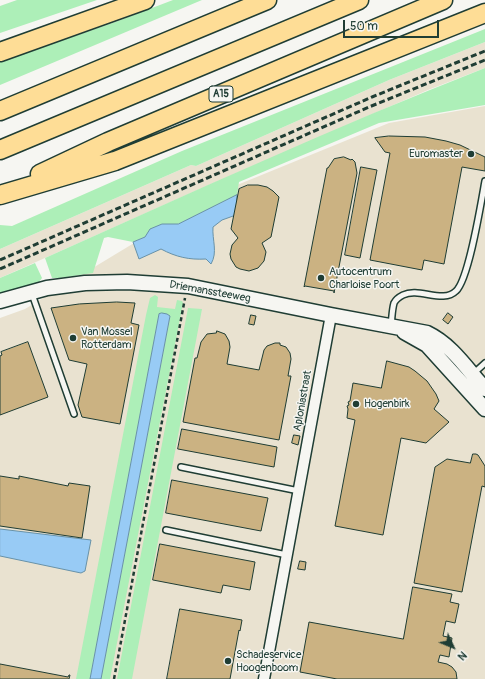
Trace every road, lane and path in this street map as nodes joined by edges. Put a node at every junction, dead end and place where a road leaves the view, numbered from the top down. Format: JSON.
{"nodes":[{"id":1,"x":146,"y":0,"type":"edge"},
{"id":2,"x":267,"y":0,"type":"edge"},
{"id":3,"x":359,"y":0,"type":"edge"},
{"id":4,"x":443,"y":0,"type":"edge"},
{"id":5,"x":485,"y":13,"type":"edge"},
{"id":6,"x":0,"y":52,"type":"edge"},
{"id":7,"x":1,"y":110,"type":"edge"},
{"id":8,"x":0,"y":150,"type":"edge"},
{"id":9,"x":485,"y":181,"type":"edge"},
{"id":10,"x":0,"y":194,"type":"edge"},
{"id":11,"x":188,"y":286,"type":"junction"},
{"id":12,"x":31,"y":291,"type":"junction"},
{"id":13,"x":0,"y":301,"type":"edge"},
{"id":14,"x":331,"y":315,"type":"junction"},
{"id":15,"x":393,"y":326,"type":"junction"},
{"id":16,"x":485,"y":363,"type":"edge"},
{"id":17,"x":472,"y":375,"type":"junction"},
{"id":18,"x":485,"y":389,"type":"edge"},
{"id":19,"x":485,"y":409,"type":"edge"},
{"id":20,"x":74,"y":414,"type":"dead end"},
{"id":21,"x":181,"y":467,"type":"dead end"},
{"id":22,"x":299,"y":491,"type":"junction"},
{"id":23,"x":166,"y":530,"type":"dead end"},
{"id":24,"x":287,"y":555,"type":"junction"},
{"id":25,"x":114,"y":679,"type":"edge"},
{"id":26,"x":264,"y":679,"type":"edge"}],
"edges":[{"from":1,"to":6,"type":"highway"},
{"from":2,"to":7,"type":"highway"},
{"from":3,"to":8,"type":"highway"},
{"from":4,"to":10,"type":"highway","number":"A15"},
{"from":5,"to":10,"type":"highway","number":"A15"},
{"from":9,"to":15,"type":"lane"},
{"from":11,"to":12,"type":"main road","name":"Driemanssteeweg"},
{"from":11,"to":14,"type":"main road","name":"Driemanssteeweg"},
{"from":11,"to":25,"type":"path"},
{"from":12,"to":13,"type":"main road","name":"Driemanssteeweg"},
{"from":12,"to":20,"type":"lane"},
{"from":14,"to":15,"type":"main road","name":"Driemanssteeweg"},
{"from":14,"to":22,"type":"street","name":"Aploniastraat"},
{"from":15,"to":17,"type":"main road","name":"Driemanssteeweg"},
{"from":15,"to":19,"type":"main road","name":"Driemanssteeweg"},
{"from":16,"to":17,"type":"lane"},
{"from":17,"to":18,"type":"main road","name":"Driemanssteeweg"},
{"from":21,"to":22,"type":"lane"},
{"from":22,"to":24,"type":"street","name":"Aploniastraat"},
{"from":23,"to":24,"type":"lane"},
{"from":24,"to":26,"type":"street","name":"Aploniastraat"}]}
